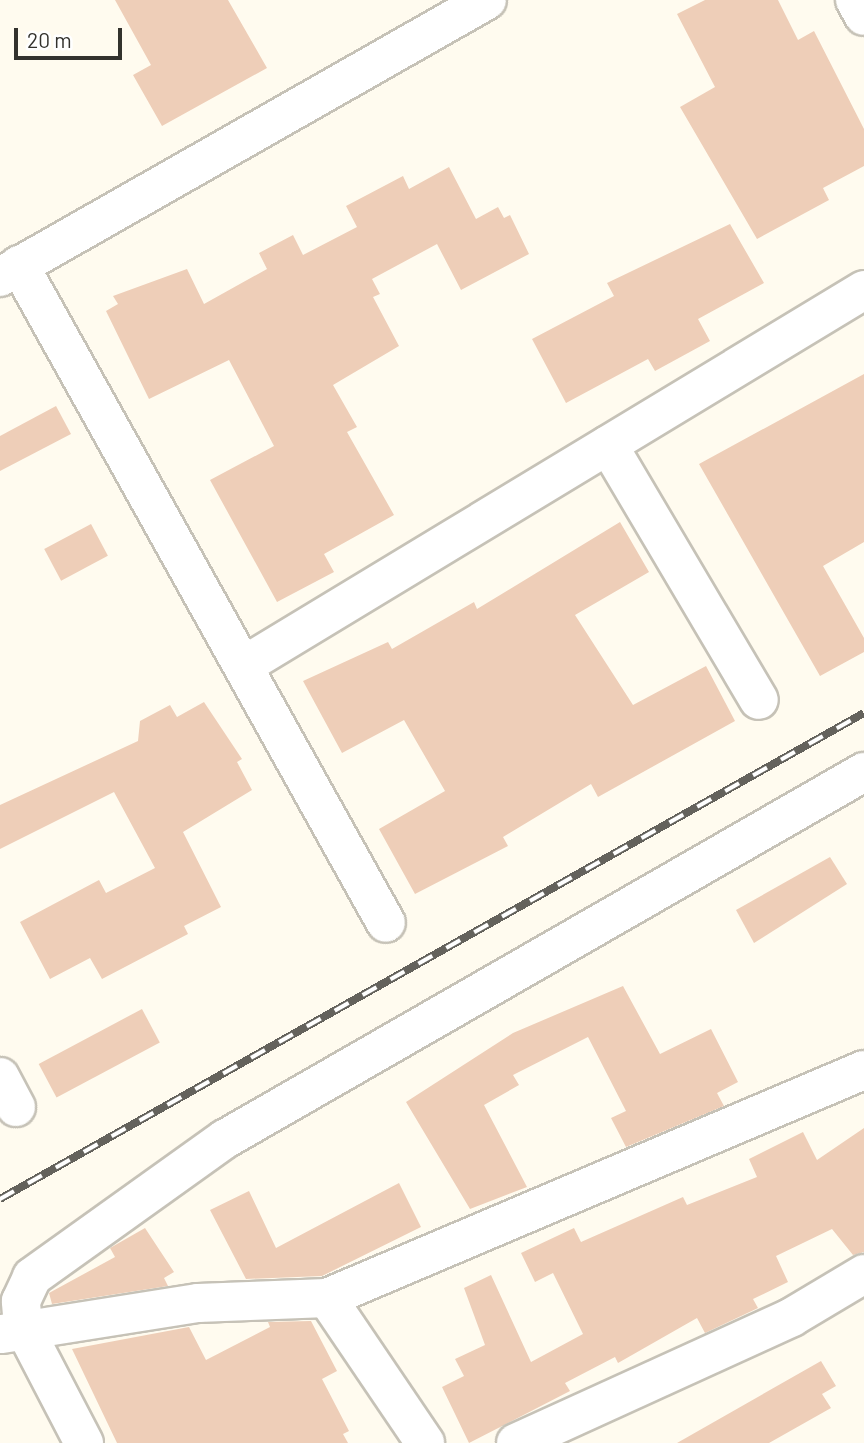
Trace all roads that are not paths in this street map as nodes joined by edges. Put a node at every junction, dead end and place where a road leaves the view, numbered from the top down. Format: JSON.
{"nodes":[{"id":1,"x":487,"y":0,"type":"edge"},
{"id":2,"x":855,"y":0,"type":"edge"},
{"id":3,"x":864,"y":16,"type":"edge"},
{"id":4,"x":10,"y":271,"type":"edge"},
{"id":5,"x":864,"y":289,"type":"edge"},
{"id":6,"x":608,"y":445,"type":"junction"},
{"id":7,"x":243,"y":666,"type":"junction"},
{"id":8,"x":759,"y":701,"type":"dead end"},
{"id":9,"x":864,"y":772,"type":"edge"},
{"id":10,"x":386,"y":923,"type":"dead end"},
{"id":11,"x":863,"y":1073,"type":"edge"},
{"id":12,"x":864,"y":1274,"type":"edge"},
{"id":13,"x":327,"y":1298,"type":"junction"},
{"id":14,"x":11,"y":1330,"type":"edge"},
{"id":15,"x":83,"y":1443,"type":"edge"},
{"id":16,"x":425,"y":1443,"type":"edge"},
{"id":17,"x":516,"y":1443,"type":"edge"}],
"edges":[{"from":1,"to":4,"type":"street"},
{"from":2,"to":3,"type":"street"},
{"from":4,"to":7,"type":"street"},
{"from":5,"to":6,"type":"street"},
{"from":6,"to":7,"type":"street"},
{"from":6,"to":8,"type":"street"},
{"from":7,"to":10,"type":"street"},
{"from":9,"to":14,"type":"street"},
{"from":11,"to":13,"type":"street"},
{"from":12,"to":17,"type":"street"},
{"from":13,"to":14,"type":"street"},
{"from":13,"to":16,"type":"street"},
{"from":14,"to":15,"type":"street"}]}
